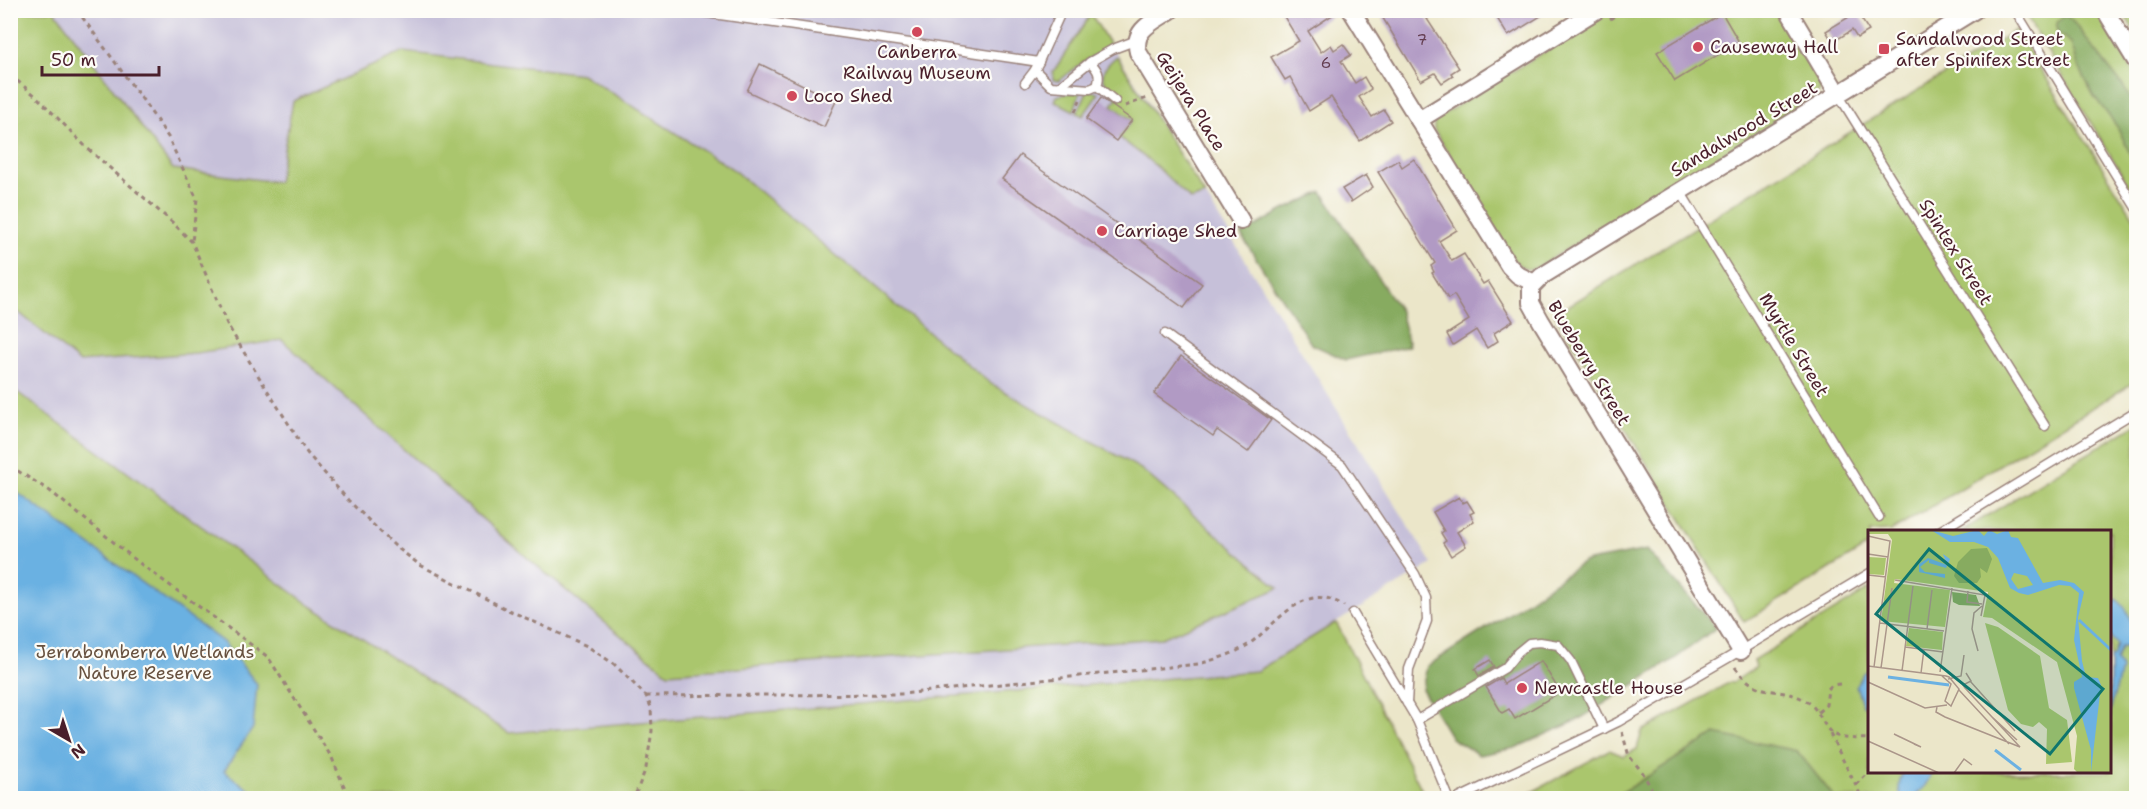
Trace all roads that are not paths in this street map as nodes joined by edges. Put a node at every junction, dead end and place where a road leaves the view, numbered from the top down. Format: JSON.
{"nodes":[{"id":1,"x":686,"y":10,"type":"edge"},
{"id":2,"x":1062,"y":10,"type":"edge"},
{"id":3,"x":1171,"y":10,"type":"edge"},
{"id":4,"x":1351,"y":10,"type":"edge"},
{"id":5,"x":1597,"y":10,"type":"edge"},
{"id":6,"x":1788,"y":10,"type":"edge"},
{"id":7,"x":1975,"y":10,"type":"edge"},
{"id":8,"x":2015,"y":10,"type":"edge"},
{"id":9,"x":2105,"y":10,"type":"edge"},
{"id":10,"x":1576,"y":16,"type":"edge"},
{"id":11,"x":1137,"y":40,"type":"junction"},
{"id":12,"x":1090,"y":62,"type":"junction"},
{"id":13,"x":2136,"y":62,"type":"edge"},
{"id":14,"x":1037,"y":66,"type":"junction"},
{"id":15,"x":1025,"y":83,"type":"dead end"},
{"id":16,"x":1060,"y":86,"type":"junction"},
{"id":17,"x":1097,"y":86,"type":"junction"},
{"id":18,"x":1838,"y":94,"type":"junction"},
{"id":19,"x":1116,"y":105,"type":"road end"},
{"id":20,"x":1419,"y":120,"type":"junction"},
{"id":21,"x":1680,"y":191,"type":"junction"},
{"id":22,"x":2136,"y":208,"type":"edge"},
{"id":23,"x":1241,"y":220,"type":"dead end"},
{"id":24,"x":1534,"y":283,"type":"junction"},
{"id":25,"x":1165,"y":334,"type":"dead end"},
{"id":26,"x":2136,"y":411,"type":"edge"},
{"id":27,"x":2045,"y":426,"type":"dead end"},
{"id":28,"x":1879,"y":517,"type":"dead end"},
{"id":29,"x":1940,"y":530,"type":"edge"},
{"id":30,"x":1868,"y":574,"type":"edge"},
{"id":31,"x":1353,"y":613,"type":"road end"},
{"id":32,"x":1735,"y":655,"type":"junction"},
{"id":33,"x":1407,"y":703,"type":"junction"},
{"id":34,"x":1417,"y":720,"type":"junction"},
{"id":35,"x":1604,"y":729,"type":"junction"},
{"id":36,"x":1449,"y":798,"type":"edge"},
{"id":37,"x":1458,"y":798,"type":"edge"}],
"edges":[{"from":1,"to":14,"type":"lane"},
{"from":2,"to":14,"type":"lane"},
{"from":3,"to":11,"type":"street","name":"Geijera Place"},
{"from":4,"to":20,"type":"street","name":"Blueberry Street"},
{"from":5,"to":10,"type":"street"},
{"from":6,"to":18,"type":"street"},
{"from":7,"to":18,"type":"street","name":"Sandalwood Street"},
{"from":8,"to":22,"type":"lane"},
{"from":9,"to":13,"type":"street"},
{"from":10,"to":20,"type":"street"},
{"from":11,"to":12,"type":"lane"},
{"from":11,"to":23,"type":"street","name":"Geijera Place"},
{"from":12,"to":16,"type":"lane"},
{"from":12,"to":17,"type":"lane"},
{"from":14,"to":15,"type":"lane"},
{"from":14,"to":16,"type":"lane"},
{"from":16,"to":17,"type":"lane"},
{"from":17,"to":19,"type":"lane"},
{"from":18,"to":21,"type":"street","name":"Sandalwood Street"},
{"from":18,"to":27,"type":"lane","name":"Spintex Street"},
{"from":20,"to":24,"type":"street","name":"Blueberry Street"},
{"from":21,"to":24,"type":"street","name":"Sandalwood Street"},
{"from":21,"to":28,"type":"lane","name":"Myrtle Street"},
{"from":24,"to":32,"type":"street","name":"Blueberry Street"},
{"from":25,"to":33,"type":"lane"},
{"from":26,"to":29,"type":"lane"},
{"from":30,"to":32,"type":"lane"},
{"from":31,"to":33,"type":"lane"},
{"from":32,"to":35,"type":"lane"},
{"from":33,"to":34,"type":"lane"},
{"from":34,"to":35,"type":"lane"},
{"from":34,"to":36,"type":"lane"},
{"from":35,"to":37,"type":"lane"}]}
